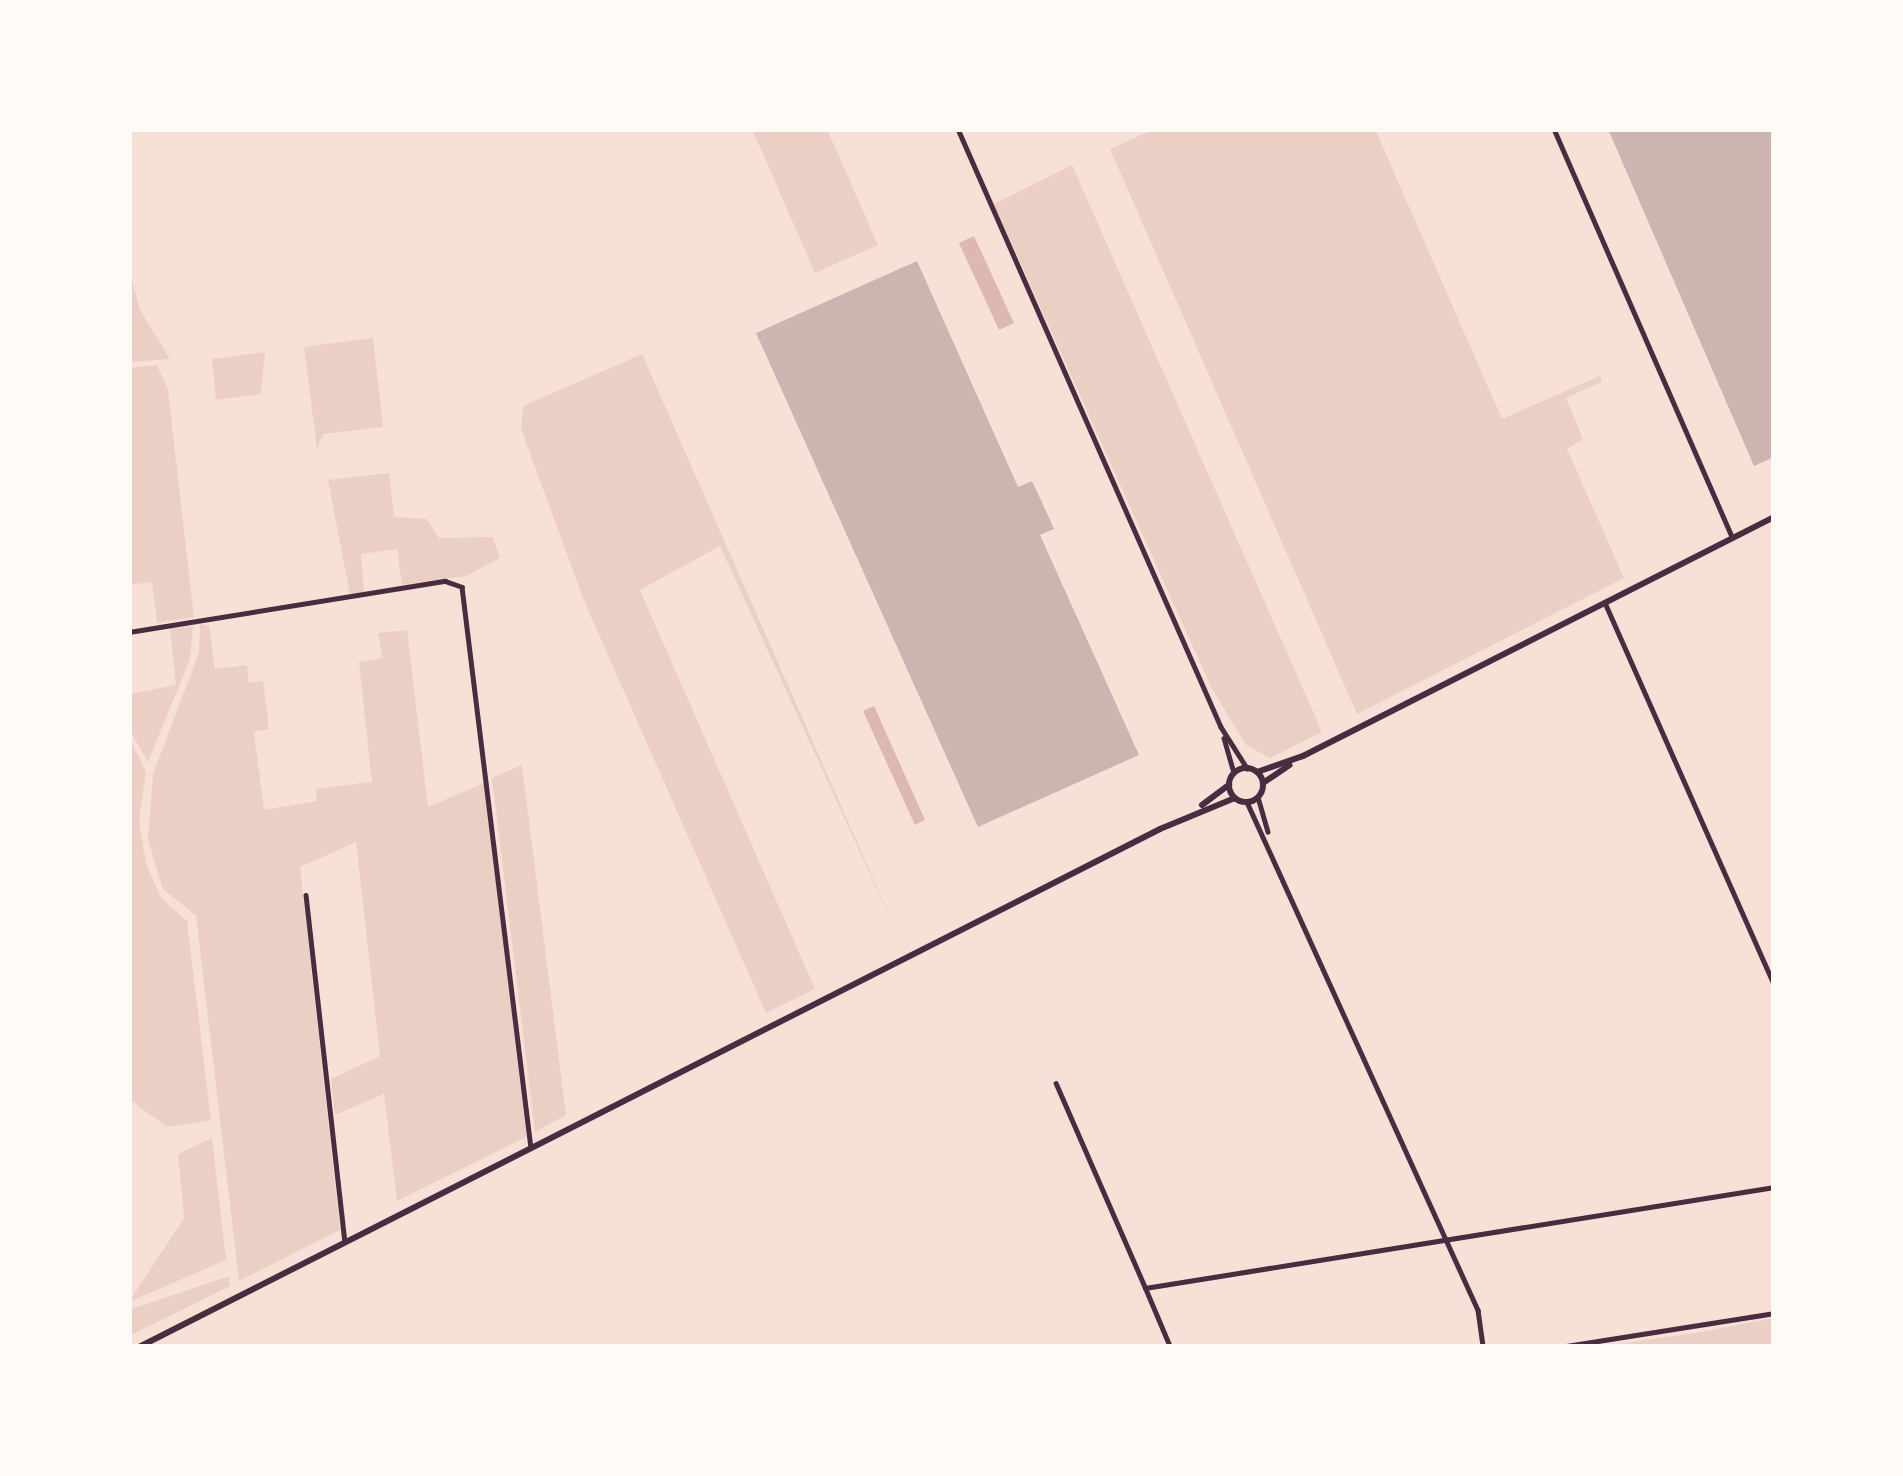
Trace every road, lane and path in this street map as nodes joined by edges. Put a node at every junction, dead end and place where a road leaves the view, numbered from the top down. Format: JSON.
{"nodes":[{"id":1,"x":958,"y":129,"type":"edge"},
{"id":2,"x":1554,"y":129,"type":"edge"},
{"id":3,"x":1774,"y":517,"type":"edge"},
{"id":4,"x":1733,"y":538,"type":"junction"},
{"id":5,"x":1605,"y":603,"type":"junction"},
{"id":6,"x":129,"y":632,"type":"edge"},
{"id":7,"x":1220,"y":727,"type":"junction"},
{"id":8,"x":1303,"y":756,"type":"junction"},
{"id":9,"x":1247,"y":768,"type":"junction"},
{"id":10,"x":1257,"y":772,"type":"junction"},
{"id":11,"x":1234,"y":773,"type":"junction"},
{"id":12,"x":1263,"y":783,"type":"junction"},
{"id":13,"x":1229,"y":785,"type":"junction"},
{"id":14,"x":1258,"y":797,"type":"junction"},
{"id":15,"x":1235,"y":798,"type":"junction"},
{"id":16,"x":1247,"y":802,"type":"junction"},
{"id":17,"x":1189,"y":814,"type":"junction"},
{"id":18,"x":1271,"y":844,"type":"junction"},
{"id":19,"x":306,"y":895,"type":"dead end"},
{"id":20,"x":1774,"y":984,"type":"edge"},
{"id":21,"x":1056,"y":1083,"type":"dead end"},
{"id":22,"x":531,"y":1148,"type":"junction"},
{"id":23,"x":1774,"y":1187,"type":"edge"},
{"id":24,"x":1448,"y":1240,"type":"junction"},
{"id":25,"x":345,"y":1242,"type":"junction"},
{"id":26,"x":1145,"y":1288,"type":"junction"},
{"id":27,"x":1774,"y":1313,"type":"edge"},
{"id":28,"x":139,"y":1347,"type":"edge"},
{"id":29,"x":1170,"y":1347,"type":"edge"},
{"id":30,"x":1483,"y":1347,"type":"edge"},
{"id":31,"x":1560,"y":1347,"type":"edge"}],
"edges":[{"from":1,"to":7,"type":"street"},
{"from":2,"to":4,"type":"street"},
{"from":3,"to":4,"type":"main road"},
{"from":4,"to":5,"type":"main road"},
{"from":5,"to":8,"type":"main road"},
{"from":5,"to":20,"type":"street"},
{"from":6,"to":22,"type":"street"},
{"from":7,"to":9,"type":"street"},
{"from":7,"to":11,"type":"street"},
{"from":8,"to":10,"type":"main road"},
{"from":8,"to":12,"type":"main road"},
{"from":9,"to":10,"type":"main road"},
{"from":9,"to":11,"type":"main road"},
{"from":10,"to":12,"type":"main road"},
{"from":11,"to":13,"type":"main road"},
{"from":12,"to":14,"type":"main road"},
{"from":13,"to":15,"type":"main road"},
{"from":13,"to":17,"type":"main road"},
{"from":14,"to":16,"type":"main road"},
{"from":14,"to":18,"type":"street"},
{"from":15,"to":16,"type":"main road"},
{"from":15,"to":17,"type":"main road"},
{"from":16,"to":18,"type":"street"},
{"from":17,"to":22,"type":"main road"},
{"from":18,"to":24,"type":"street"},
{"from":19,"to":25,"type":"street"},
{"from":21,"to":26,"type":"street"},
{"from":22,"to":25,"type":"main road"},
{"from":23,"to":24,"type":"street"},
{"from":24,"to":26,"type":"street"},
{"from":24,"to":30,"type":"street"},
{"from":25,"to":28,"type":"main road"},
{"from":26,"to":29,"type":"street"},
{"from":27,"to":31,"type":"street"}]}
